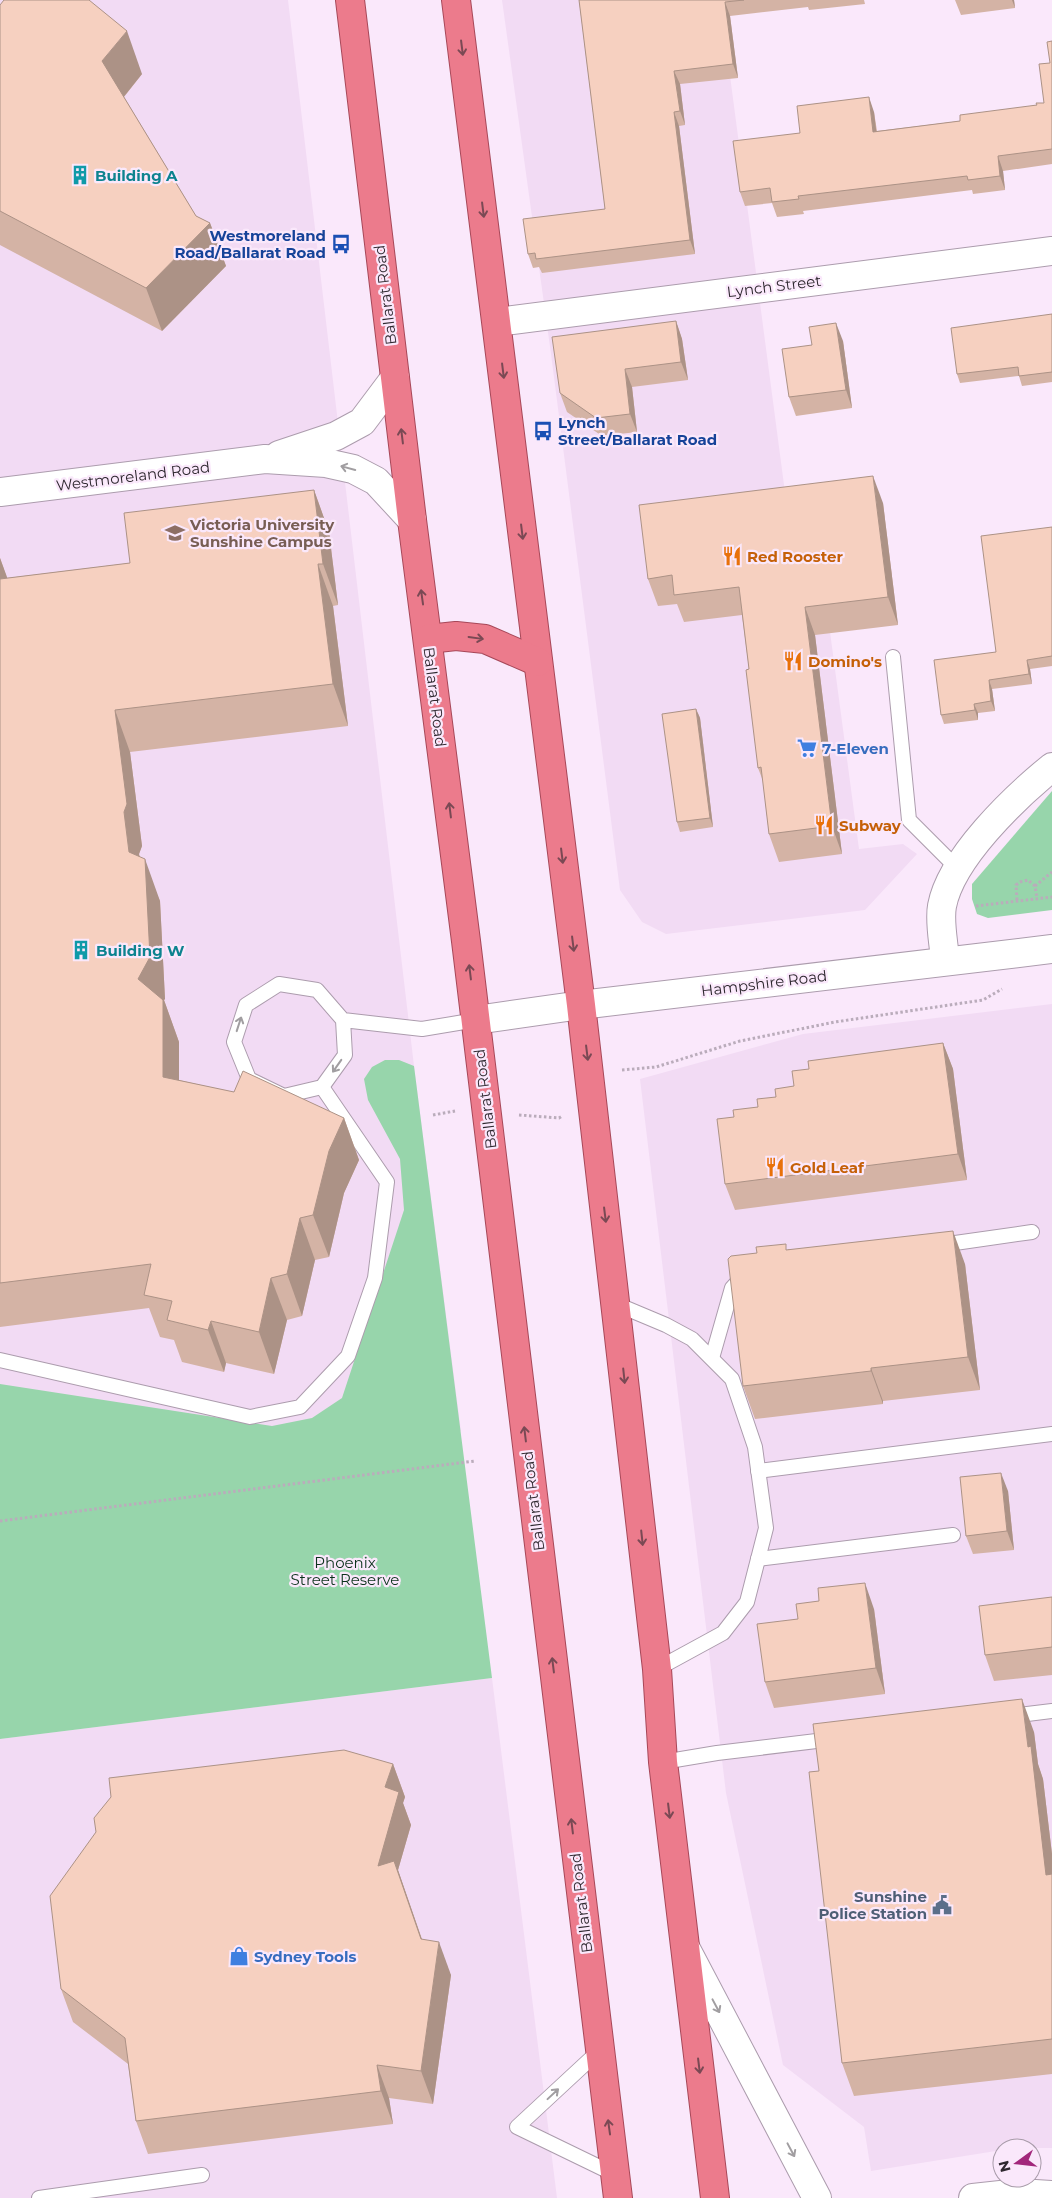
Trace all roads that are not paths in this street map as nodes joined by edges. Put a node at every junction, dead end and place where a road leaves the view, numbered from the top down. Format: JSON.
{"nodes":[{"id":1,"x":350,"y":0,"type":"edge"},
{"id":2,"x":456,"y":0,"type":"edge"},
{"id":3,"x":1052,"y":251,"type":"edge"},
{"id":4,"x":497,"y":322,"type":"junction"},
{"id":5,"x":395,"y":378,"type":"junction"},
{"id":6,"x":265,"y":459,"type":"junction"},
{"id":7,"x":0,"y":492,"type":"edge"},
{"id":8,"x":412,"y":520,"type":"junction"},
{"id":9,"x":428,"y":639,"type":"junction"},
{"id":10,"x":893,"y":657,"type":"dead end"},
{"id":11,"x":538,"y":662,"type":"junction"},
{"id":12,"x":1052,"y":768,"type":"edge"},
{"id":13,"x":957,"y":868,"type":"junction"},
{"id":14,"x":1052,"y":948,"type":"edge"},
{"id":15,"x":946,"y":960,"type":"junction"},
{"id":16,"x":581,"y":1005,"type":"junction"},
{"id":17,"x":343,"y":1020,"type":"junction"},
{"id":18,"x":476,"y":1020,"type":"junction"},
{"id":19,"x":322,"y":1087,"type":"junction"},
{"id":20,"x":1032,"y":1232,"type":"dead end"},
{"id":21,"x":924,"y":1247,"type":"edge"},
{"id":22,"x":756,"y":1271,"type":"edge"},
{"id":23,"x":616,"y":1304,"type":"junction"},
{"id":24,"x":712,"y":1358,"type":"junction"},
{"id":25,"x":0,"y":1360,"type":"edge"},
{"id":26,"x":1052,"y":1434,"type":"edge"},
{"id":27,"x":758,"y":1471,"type":"junction"},
{"id":28,"x":953,"y":1535,"type":"dead end"},
{"id":29,"x":758,"y":1559,"type":"junction"},
{"id":30,"x":657,"y":1670,"type":"junction"},
{"id":31,"x":1052,"y":1711,"type":"edge"},
{"id":32,"x":993,"y":1719,"type":"edge"},
{"id":33,"x":845,"y":1737,"type":"edge"},
{"id":34,"x":663,"y":1762,"type":"junction"},
{"id":35,"x":685,"y":1948,"type":"junction"},
{"id":36,"x":599,"y":2051,"type":"junction"},
{"id":37,"x":202,"y":2175,"type":"dead end"},
{"id":38,"x":617,"y":2186,"type":"edge"},
{"id":39,"x":1052,"y":2195,"type":"edge"},
{"id":40,"x":40,"y":2198,"type":"edge"},
{"id":41,"x":715,"y":2198,"type":"edge"},
{"id":42,"x":817,"y":2198,"type":"edge"},
{"id":43,"x":973,"y":2198,"type":"edge"}],
"edges":[{"from":1,"to":5,"type":"highway","name":"Ballarat Road"},
{"from":2,"to":4,"type":"highway","one_way":true},
{"from":3,"to":4,"type":"street","name":"Lynch Street"},
{"from":4,"to":11,"type":"highway","one_way":true},
{"from":5,"to":6,"type":"street","name":"Westmoreland Road"},
{"from":8,"to":5,"type":"highway","name":"Ballarat Road","one_way":true},
{"from":6,"to":7,"type":"street","name":"Westmoreland Road"},
{"from":8,"to":6,"type":"street","name":"Westmoreland Road","one_way":true},
{"from":9,"to":8,"type":"highway","name":"Ballarat Road","one_way":true},
{"from":9,"to":11,"type":"highway","one_way":true},
{"from":18,"to":9,"type":"highway","name":"Ballarat Road","one_way":true},
{"from":10,"to":13,"type":"lane"},
{"from":11,"to":16,"type":"highway","one_way":true},
{"from":12,"to":13,"type":"street"},
{"from":13,"to":15,"type":"street"},
{"from":14,"to":15,"type":"street","name":"Hampshire Road"},
{"from":15,"to":16,"type":"street","name":"Hampshire Road"},
{"from":16,"to":18,"type":"street","name":"Hampshire Road"},
{"from":16,"to":23,"type":"highway","one_way":true},
{"from":17,"to":18,"type":"lane"},
{"from":17,"to":19,"type":"lane","one_way":true},
{"from":19,"to":17,"type":"lane","one_way":true},
{"from":36,"to":18,"type":"highway","name":"Ballarat Road","one_way":true},
{"from":19,"to":25,"type":"lane"},
{"from":20,"to":21,"type":"lane"},
{"from":22,"to":24,"type":"lane"},
{"from":23,"to":24,"type":"lane"},
{"from":23,"to":30,"type":"highway","one_way":true},
{"from":24,"to":27,"type":"lane"},
{"from":26,"to":27,"type":"lane"},
{"from":27,"to":29,"type":"lane"},
{"from":28,"to":29,"type":"lane"},
{"from":29,"to":30,"type":"lane"},
{"from":30,"to":34,"type":"highway"},
{"from":31,"to":32,"type":"lane"},
{"from":33,"to":34,"type":"lane"},
{"from":34,"to":35,"type":"highway","one_way":true},
{"from":35,"to":41,"type":"highway","one_way":true},
{"from":35,"to":42,"type":"street","one_way":true},
{"from":38,"to":36,"type":"highway","name":"Ballarat Road","one_way":true},
{"from":38,"to":36,"type":"lane","one_way":true},
{"from":37,"to":40,"type":"lane"},
{"from":39,"to":43,"type":"street"}]}
